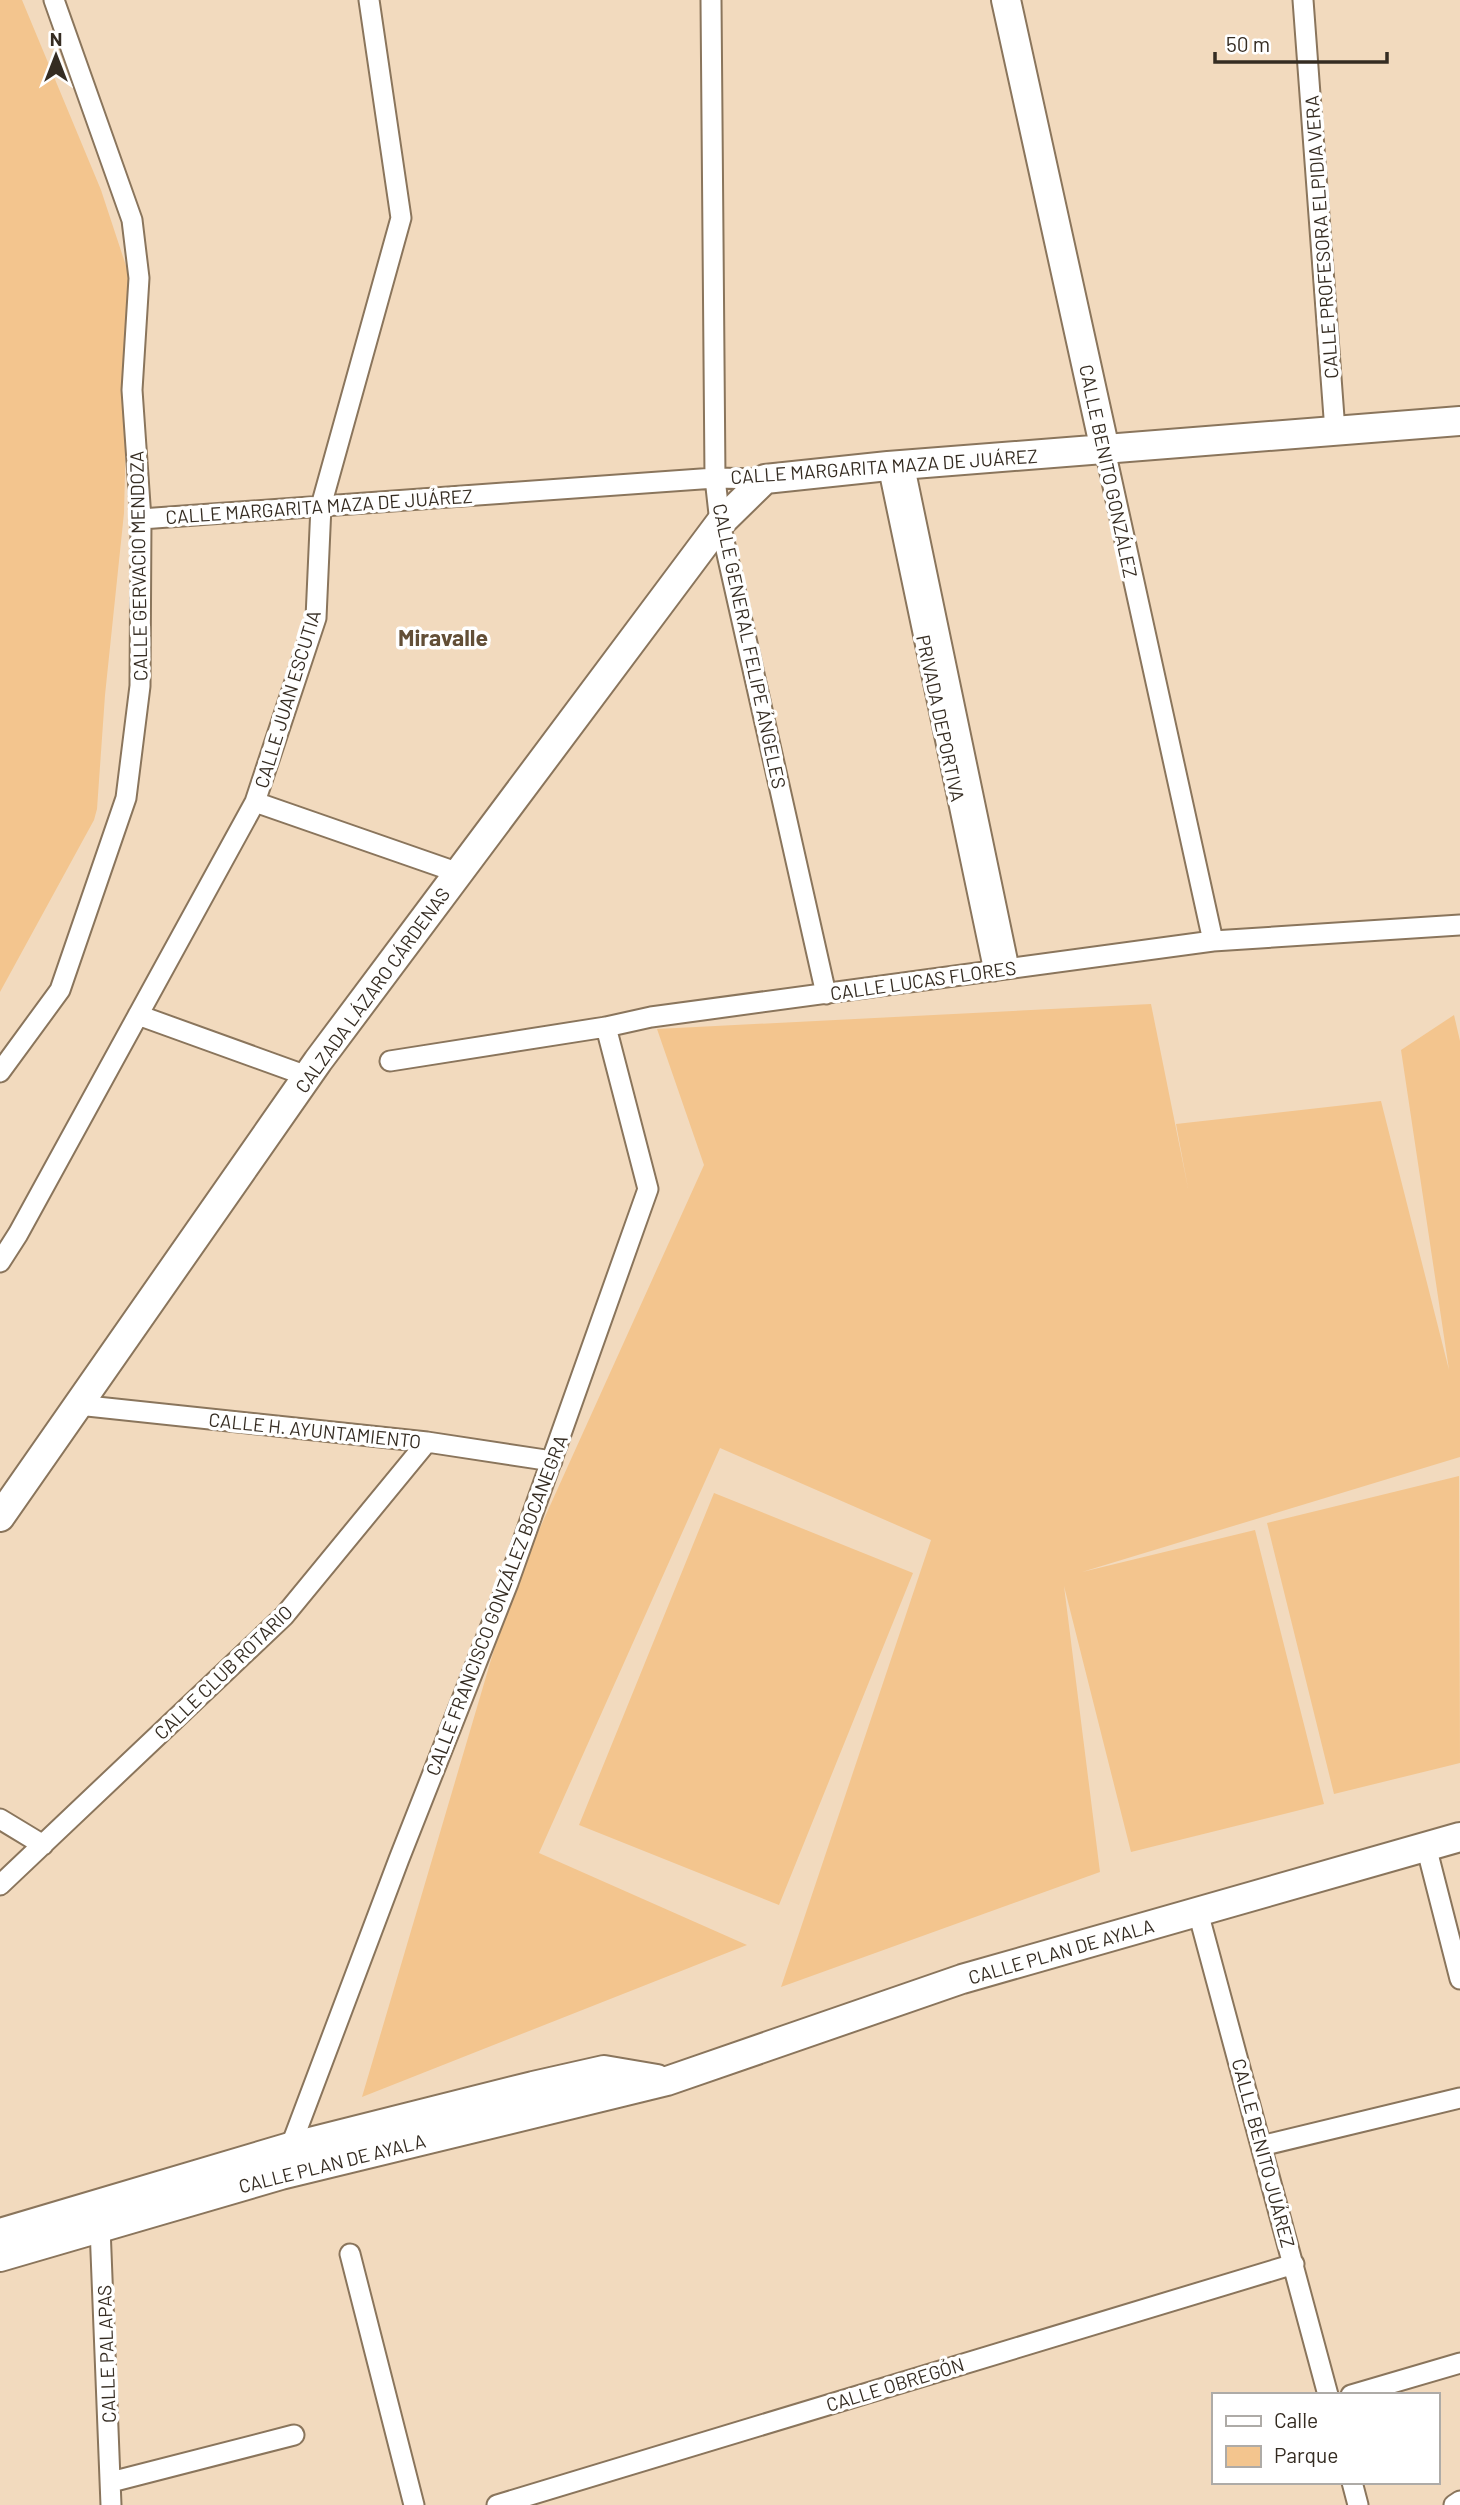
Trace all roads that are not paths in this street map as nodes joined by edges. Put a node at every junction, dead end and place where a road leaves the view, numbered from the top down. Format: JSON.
{"nodes":[{"id":1,"x":54,"y":0,"type":"edge"},
{"id":2,"x":369,"y":0,"type":"edge"},
{"id":3,"x":711,"y":0,"type":"edge"},
{"id":4,"x":1006,"y":0,"type":"edge"},
{"id":5,"x":1303,"y":0,"type":"edge"},
{"id":6,"x":1460,"y":421,"type":"edge"},
{"id":7,"x":1335,"y":431,"type":"junction"},
{"id":8,"x":1105,"y":450,"type":"junction"},
{"id":9,"x":896,"y":465,"type":"junction"},
{"id":10,"x":715,"y":478,"type":"junction"},
{"id":11,"x":765,"y":479,"type":"junction"},
{"id":12,"x":321,"y":506,"type":"junction"},
{"id":13,"x":141,"y":519,"type":"junction"},
{"id":14,"x":720,"y":523,"type":"junction"},
{"id":15,"x":255,"y":802,"type":"junction"},
{"id":16,"x":459,"y":873,"type":"junction"},
{"id":17,"x":1460,"y":925,"type":"edge"},
{"id":18,"x":1213,"y":941,"type":"junction"},
{"id":19,"x":1002,"y":970,"type":"junction"},
{"id":20,"x":826,"y":994,"type":"junction"},
{"id":21,"x":138,"y":1015,"type":"junction"},
{"id":22,"x":606,"y":1027,"type":"junction"},
{"id":23,"x":390,"y":1061,"type":"dead end"},
{"id":24,"x":0,"y":1072,"type":"edge"},
{"id":25,"x":307,"y":1076,"type":"junction"},
{"id":26,"x":0,"y":1262,"type":"edge"},
{"id":27,"x":78,"y":1405,"type":"junction"},
{"id":28,"x":427,"y":1442,"type":"junction"},
{"id":29,"x":552,"y":1461,"type":"junction"},
{"id":30,"x":28,"y":1476,"type":"junction"},
{"id":31,"x":0,"y":1486,"type":"edge"},
{"id":32,"x":0,"y":1517,"type":"edge"},
{"id":33,"x":0,"y":1819,"type":"edge"},
{"id":34,"x":1460,"y":1837,"type":"edge"},
{"id":35,"x":43,"y":1845,"type":"junction"},
{"id":36,"x":1426,"y":1846,"type":"junction"},
{"id":37,"x":0,"y":1885,"type":"edge"},
{"id":38,"x":1198,"y":1912,"type":"junction"},
{"id":39,"x":1460,"y":1979,"type":"edge"},
{"id":40,"x":667,"y":2081,"type":"junction"},
{"id":41,"x":1460,"y":2098,"type":"edge"},
{"id":42,"x":289,"y":2147,"type":"junction"},
{"id":43,"x":1261,"y":2147,"type":"junction"},
{"id":44,"x":281,"y":2175,"type":"junction"},
{"id":45,"x":97,"y":2216,"type":"junction"},
{"id":46,"x":0,"y":2233,"type":"edge"},
{"id":47,"x":350,"y":2255,"type":"dead end"},
{"id":48,"x":0,"y":2257,"type":"edge"},
{"id":49,"x":1294,"y":2264,"type":"junction"},
{"id":50,"x":1460,"y":2363,"type":"edge"},
{"id":51,"x":1327,"y":2393,"type":"edge"},
{"id":52,"x":1358,"y":2393,"type":"edge"},
{"id":53,"x":294,"y":2435,"type":"dead end"},
{"id":54,"x":111,"y":2482,"type":"junction"},
{"id":55,"x":1353,"y":2484,"type":"edge"},
{"id":56,"x":1460,"y":2501,"type":"edge"},
{"id":57,"x":111,"y":2505,"type":"edge"},
{"id":58,"x":414,"y":2505,"type":"edge"},
{"id":59,"x":497,"y":2505,"type":"edge"},
{"id":60,"x":1358,"y":2505,"type":"edge"},
{"id":61,"x":1454,"y":2505,"type":"edge"}],
"edges":[{"from":1,"to":13,"type":"street","name":"CALLE GERVACIO MENDOZA"},
{"from":2,"to":12,"type":"street","name":"CALLE JUAN ESCUTIA"},
{"from":3,"to":10,"type":"street","name":"CALLE GENERAL FELIPE ÁNGELES"},
{"from":4,"to":8,"type":"street","name":"CALLE BENITO GONZÁLEZ"},
{"from":5,"to":7,"type":"street","name":"CALLE PROFESORA ELPIDIA VERA"},
{"from":6,"to":7,"type":"street","name":"CALLE MARGARITA MAZA DE JUÁREZ"},
{"from":7,"to":8,"type":"street","name":"CALLE MARGARITA MAZA DE JUÁREZ"},
{"from":8,"to":9,"type":"street","name":"CALLE MARGARITA MAZA DE JUÁREZ"},
{"from":8,"to":18,"type":"street","name":"CALLE BENITO GONZÁLEZ"},
{"from":9,"to":11,"type":"street","name":"CALLE MARGARITA MAZA DE JUÁREZ"},
{"from":9,"to":19,"type":"street","name":"PRIVADA DEPORTIVA"},
{"from":10,"to":11,"type":"street","name":"CALLE MARGARITA MAZA DE JUÁREZ"},
{"from":10,"to":12,"type":"street","name":"CALLE MARGARITA MAZA DE JUÁREZ"},
{"from":10,"to":14,"type":"street","name":"CALLE GENERAL FELIPE ÁNGELES"},
{"from":11,"to":14,"type":"street","name":"CALZADA LÁZARO CÁRDENAS"},
{"from":12,"to":13,"type":"street","name":"CALLE MARGARITA MAZA DE JUÁREZ"},
{"from":12,"to":15,"type":"street","name":"CALLE JUAN ESCUTIA"},
{"from":13,"to":24,"type":"street","name":"CALLE GERVACIO MENDOZA"},
{"from":14,"to":16,"type":"street","name":"CALZADA LÁZARO CÁRDENAS"},
{"from":14,"to":20,"type":"street","name":"CALLE GENERAL FELIPE ÁNGELES"},
{"from":15,"to":16,"type":"street"},
{"from":15,"to":21,"type":"street","name":"CALLE JUAN ESCUTIA"},
{"from":16,"to":25,"type":"street","name":"CALZADA LÁZARO CÁRDENAS"},
{"from":17,"to":18,"type":"street","name":"CALLE LUCAS FLORES"},
{"from":18,"to":19,"type":"street","name":"CALLE LUCAS FLORES"},
{"from":19,"to":20,"type":"street","name":"CALLE LUCAS FLORES"},
{"from":20,"to":22,"type":"street","name":"CALLE LUCAS FLORES"},
{"from":21,"to":25,"type":"street"},
{"from":21,"to":26,"type":"street","name":"CALLE JUAN ESCUTIA"},
{"from":22,"to":23,"type":"street","name":"CALLE LUCAS FLORES"},
{"from":22,"to":29,"type":"street","name":"CALLE FRANCISCO GONZÁLEZ BOCANEGRA"},
{"from":25,"to":27,"type":"street","name":"CALZADA LÁZARO CÁRDENAS"},
{"from":27,"to":28,"type":"street","name":"CALLE H. AYUNTAMIENTO"},
{"from":27,"to":30,"type":"street","name":"CALZADA LÁZARO CÁRDENAS"},
{"from":28,"to":29,"type":"street","name":"CALLE H. AYUNTAMIENTO"},
{"from":28,"to":35,"type":"street","name":"CALLE CLUB ROTARIO"},
{"from":29,"to":42,"type":"street","name":"CALLE FRANCISCO GONZÁLEZ BOCANEGRA"},
{"from":30,"to":31,"type":"street"},
{"from":30,"to":32,"type":"street","name":"CALZADA LÁZARO CÁRDENAS"},
{"from":33,"to":35,"type":"street"},
{"from":34,"to":36,"type":"street","name":"CALLE PLAN DE AYALA"},
{"from":35,"to":37,"type":"street","name":"CALLE CLUB ROTARIO"},
{"from":36,"to":38,"type":"street","name":"CALLE PLAN DE AYALA"},
{"from":36,"to":39,"type":"street"},
{"from":38,"to":40,"type":"street","name":"CALLE PLAN DE AYALA"},
{"from":38,"to":43,"type":"street","name":"CALLE BENITO JUÁREZ"},
{"from":40,"to":42,"type":"street","name":"CALLE PLAN DE AYALA"},
{"from":40,"to":44,"type":"street","name":"CALLE PLAN DE AYALA"},
{"from":41,"to":43,"type":"street"},
{"from":42,"to":44,"type":"street","name":"CALLE FRANCISCO GONZÁLEZ BOCANEGRA"},
{"from":42,"to":45,"type":"street","name":"CALLE PLAN DE AYALA"},
{"from":43,"to":49,"type":"street","name":"CALLE BENITO JUÁREZ"},
{"from":44,"to":45,"type":"street","name":"CALLE PLAN DE AYALA"},
{"from":45,"to":46,"type":"street","name":"CALLE PLAN DE AYALA"},
{"from":45,"to":48,"type":"street","name":"CALLE PLAN DE AYALA"},
{"from":45,"to":54,"type":"street","name":"CALLE PALAPAS"},
{"from":47,"to":58,"type":"street"},
{"from":49,"to":51,"type":"street","name":"CALLE BENITO JUÁREZ"},
{"from":49,"to":59,"type":"street","name":"CALLE OBREGÓN"},
{"from":50,"to":52,"type":"street"},
{"from":53,"to":54,"type":"street"},
{"from":54,"to":57,"type":"street","name":"CALLE PALAPAS"},
{"from":55,"to":60,"type":"street"},
{"from":56,"to":61,"type":"street"}]}
